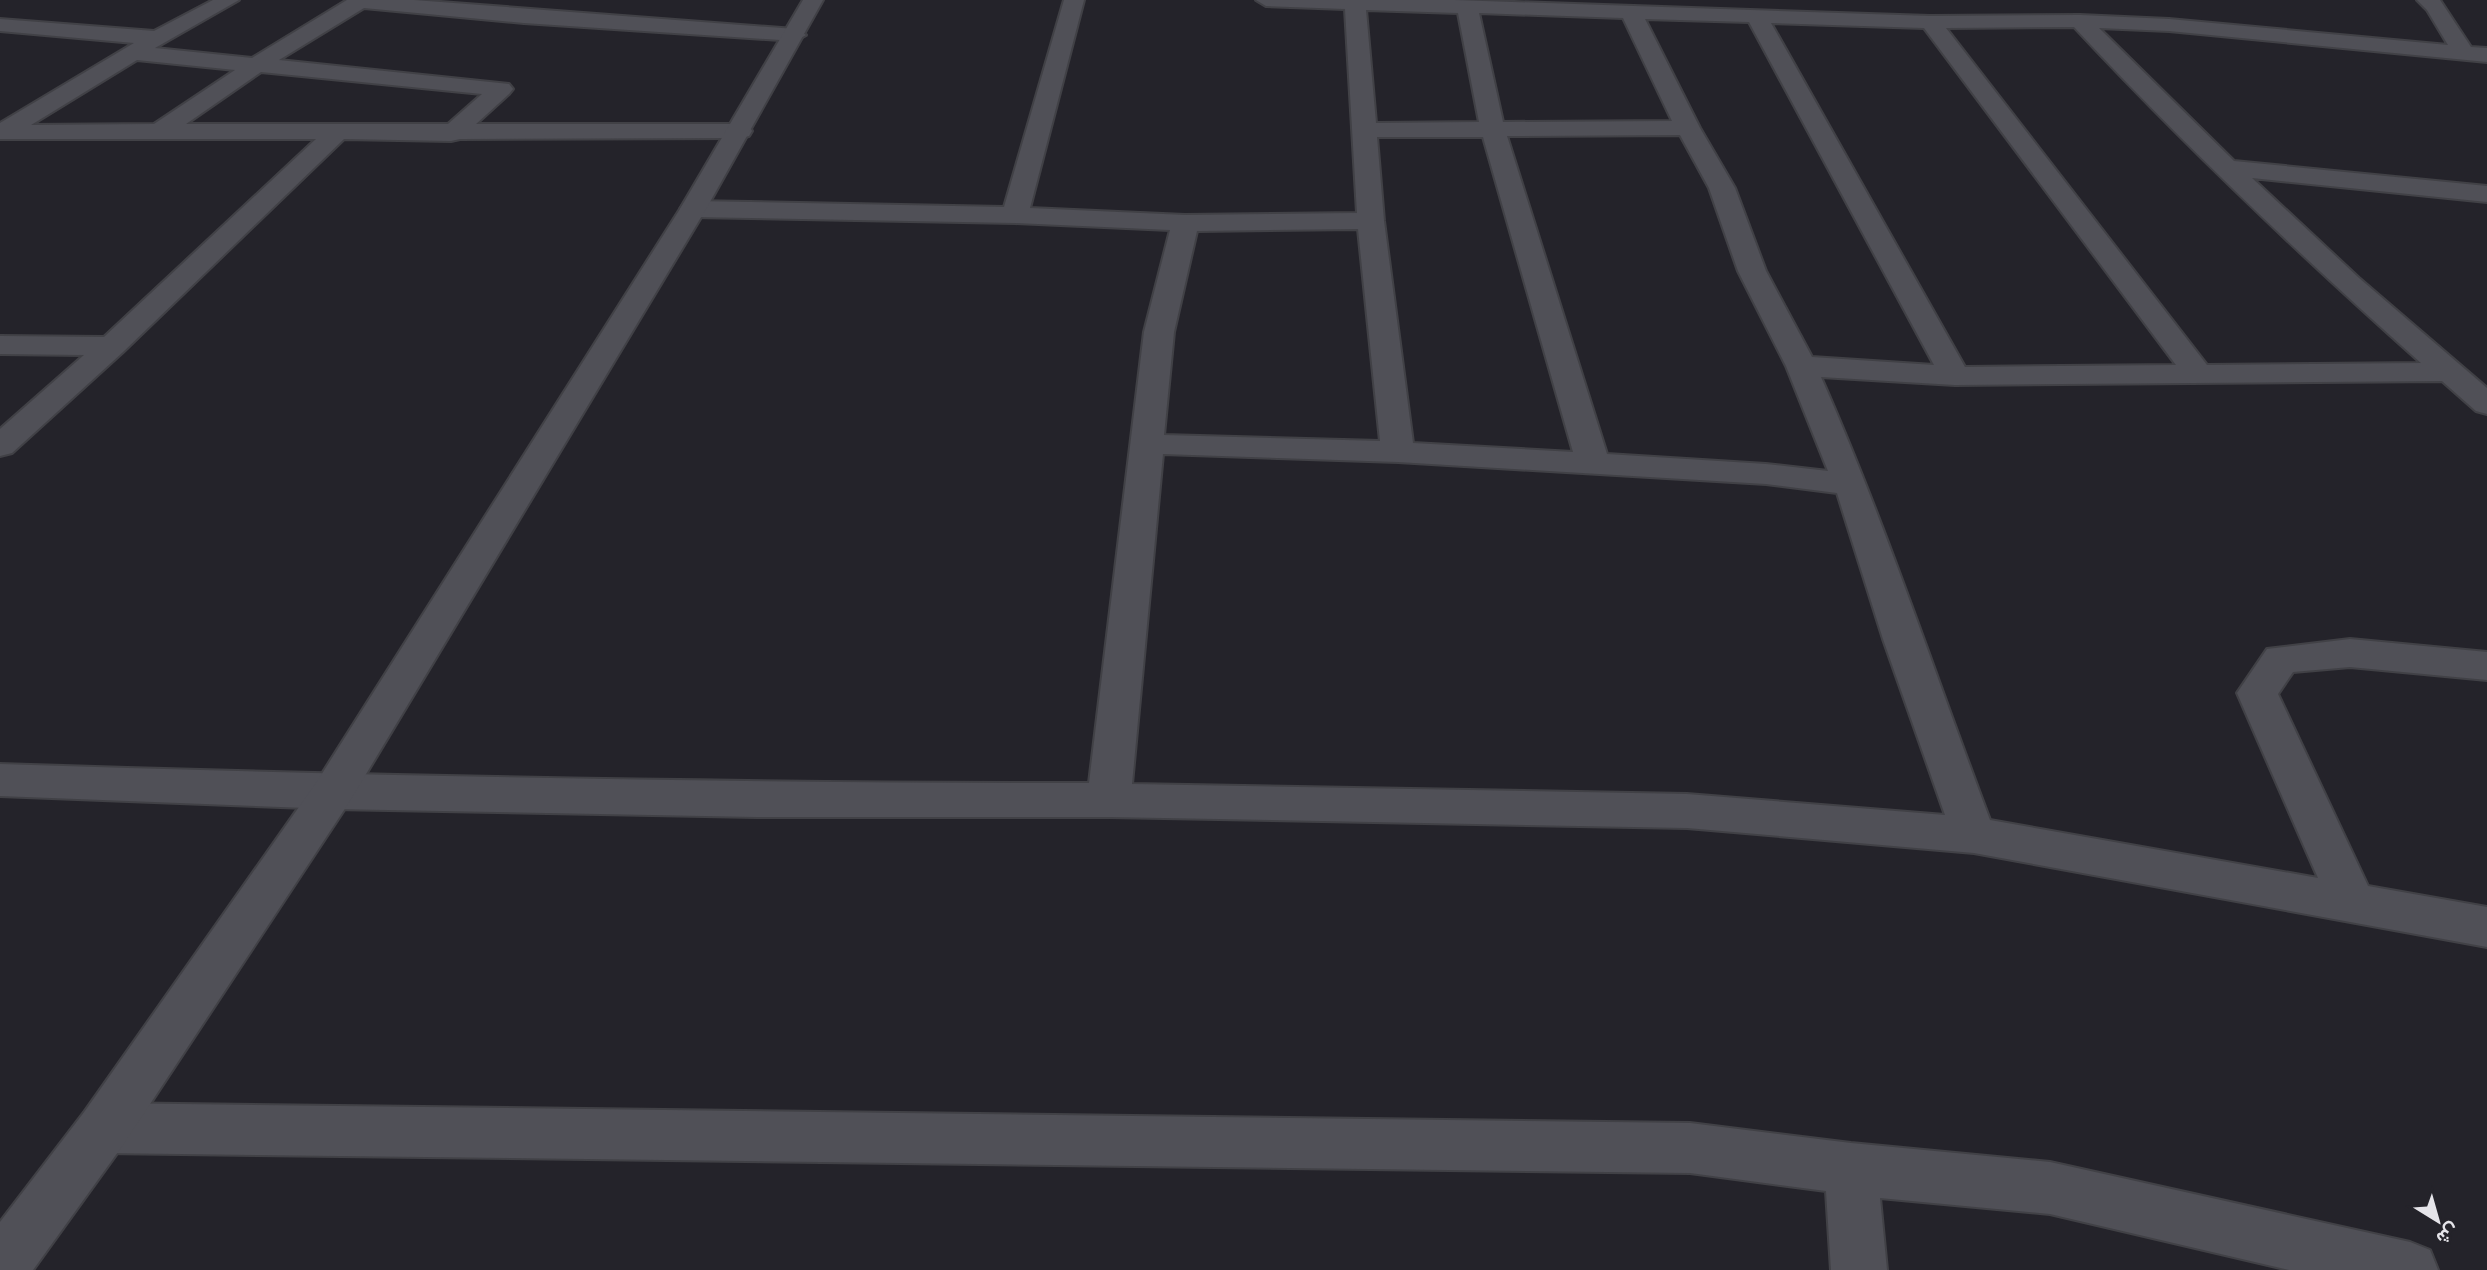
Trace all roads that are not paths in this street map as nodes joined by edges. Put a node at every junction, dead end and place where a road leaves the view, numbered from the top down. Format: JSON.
{"nodes":[{"id":1,"x":229,"y":0,"type":"edge"},
{"id":2,"x":362,"y":0,"type":"edge"},
{"id":3,"x":813,"y":0,"type":"edge"},
{"id":4,"x":1074,"y":0,"type":"edge"},
{"id":5,"x":1266,"y":0,"type":"edge"},
{"id":6,"x":1884,"y":0,"type":"edge"},
{"id":7,"x":2427,"y":0,"type":"edge"},
{"id":8,"x":1355,"y":3,"type":"junction"},
{"id":9,"x":1467,"y":7,"type":"junction"},
{"id":10,"x":1631,"y":12,"type":"junction"},
{"id":11,"x":1756,"y":16,"type":"junction"},
{"id":12,"x":1898,"y":21,"type":"junction"},
{"id":13,"x":2080,"y":21,"type":"junction"},
{"id":14,"x":1930,"y":22,"type":"junction"},
{"id":15,"x":0,"y":24,"type":"edge"},
{"id":16,"x":795,"y":35,"type":"junction"},
{"id":17,"x":157,"y":38,"type":"junction"},
{"id":18,"x":2463,"y":52,"type":"junction"},
{"id":19,"x":135,"y":53,"type":"junction"},
{"id":20,"x":2487,"y":55,"type":"edge"},
{"id":21,"x":258,"y":64,"type":"junction"},
{"id":22,"x":1688,"y":128,"type":"junction"},
{"id":23,"x":1363,"y":130,"type":"junction"},
{"id":24,"x":1493,"y":130,"type":"junction"},
{"id":25,"x":740,"y":131,"type":"junction"},
{"id":26,"x":1,"y":132,"type":"edge"},
{"id":27,"x":159,"y":132,"type":"junction"},
{"id":28,"x":335,"y":134,"type":"junction"},
{"id":29,"x":452,"y":134,"type":"junction"},
{"id":30,"x":2228,"y":168,"type":"junction"},
{"id":31,"x":2487,"y":194,"type":"edge"},
{"id":32,"x":693,"y":209,"type":"junction"},
{"id":33,"x":1015,"y":215,"type":"junction"},
{"id":34,"x":1371,"y":220,"type":"junction"},
{"id":35,"x":1185,"y":223,"type":"junction"},
{"id":36,"x":0,"y":345,"type":"edge"},
{"id":37,"x":112,"y":346,"type":"junction"},
{"id":38,"x":1801,"y":366,"type":"junction"},
{"id":39,"x":2452,"y":372,"type":"junction"},
{"id":40,"x":1955,"y":376,"type":"junction"},
{"id":41,"x":2200,"y":376,"type":"junction"},
{"id":42,"x":2487,"y":404,"type":"edge"},
{"id":43,"x":1149,"y":444,"type":"junction"},
{"id":44,"x":0,"y":446,"type":"edge"},
{"id":45,"x":1398,"y":452,"type":"junction"},
{"id":46,"x":1594,"y":465,"type":"junction"},
{"id":47,"x":1851,"y":484,"type":"junction"},
{"id":48,"x":2487,"y":666,"type":"edge"},
{"id":49,"x":0,"y":780,"type":"edge"},
{"id":50,"x":333,"y":792,"type":"junction"},
{"id":51,"x":1109,"y":800,"type":"junction"},
{"id":52,"x":1974,"y":835,"type":"junction"},
{"id":53,"x":2352,"y":902,"type":"junction"},
{"id":54,"x":2487,"y":927,"type":"edge"},
{"id":55,"x":104,"y":1128,"type":"junction"},
{"id":56,"x":1851,"y":1170,"type":"junction"},
{"id":57,"x":0,"y":1268,"type":"edge"},
{"id":58,"x":1859,"y":1270,"type":"edge"},
{"id":59,"x":2410,"y":1270,"type":"edge"}],
"edges":[{"from":1,"to":17,"type":"street"},
{"from":2,"to":16,"type":"street"},
{"from":2,"to":21,"type":"street"},
{"from":3,"to":16,"type":"street"},
{"from":4,"to":33,"type":"street"},
{"from":5,"to":8,"type":"street"},
{"from":6,"to":12,"type":"street"},
{"from":7,"to":18,"type":"street"},
{"from":8,"to":9,"type":"street"},
{"from":8,"to":23,"type":"street"},
{"from":9,"to":10,"type":"street"},
{"from":9,"to":24,"type":"street"},
{"from":10,"to":11,"type":"street"},
{"from":10,"to":22,"type":"street"},
{"from":11,"to":12,"type":"street"},
{"from":11,"to":40,"type":"street"},
{"from":12,"to":14,"type":"street"},
{"from":13,"to":14,"type":"street"},
{"from":13,"to":18,"type":"street"},
{"from":13,"to":30,"type":"street"},
{"from":14,"to":41,"type":"street"},
{"from":15,"to":17,"type":"street"},
{"from":16,"to":25,"type":"street"},
{"from":17,"to":19,"type":"street"},
{"from":18,"to":20,"type":"street"},
{"from":19,"to":21,"type":"street"},
{"from":19,"to":26,"type":"street"},
{"from":21,"to":27,"type":"street"},
{"from":21,"to":29,"type":"street"},
{"from":22,"to":24,"type":"street"},
{"from":22,"to":38,"type":"street"},
{"from":23,"to":24,"type":"street"},
{"from":23,"to":34,"type":"street"},
{"from":24,"to":46,"type":"street"},
{"from":25,"to":29,"type":"street"},
{"from":25,"to":32,"type":"street"},
{"from":26,"to":27,"type":"street"},
{"from":27,"to":28,"type":"street"},
{"from":28,"to":29,"type":"street"},
{"from":28,"to":37,"type":"street"},
{"from":30,"to":31,"type":"street"},
{"from":30,"to":39,"type":"street"},
{"from":32,"to":33,"type":"street"},
{"from":32,"to":50,"type":"street"},
{"from":33,"to":35,"type":"street"},
{"from":34,"to":35,"type":"street"},
{"from":34,"to":45,"type":"street"},
{"from":35,"to":43,"type":"street"},
{"from":36,"to":37,"type":"street"},
{"from":37,"to":44,"type":"street"},
{"from":38,"to":40,"type":"street"},
{"from":38,"to":47,"type":"street"},
{"from":39,"to":41,"type":"street"},
{"from":39,"to":42,"type":"street"},
{"from":40,"to":41,"type":"street"},
{"from":43,"to":45,"type":"street"},
{"from":43,"to":51,"type":"street"},
{"from":45,"to":46,"type":"street"},
{"from":46,"to":47,"type":"street"},
{"from":47,"to":52,"type":"street"},
{"from":48,"to":53,"type":"street"},
{"from":49,"to":50,"type":"street"},
{"from":50,"to":51,"type":"street"},
{"from":50,"to":55,"type":"street"},
{"from":51,"to":52,"type":"street"},
{"from":52,"to":53,"type":"street"},
{"from":53,"to":54,"type":"street"},
{"from":55,"to":56,"type":"street"},
{"from":55,"to":57,"type":"street"},
{"from":56,"to":58,"type":"street"},
{"from":56,"to":59,"type":"street"}]}
